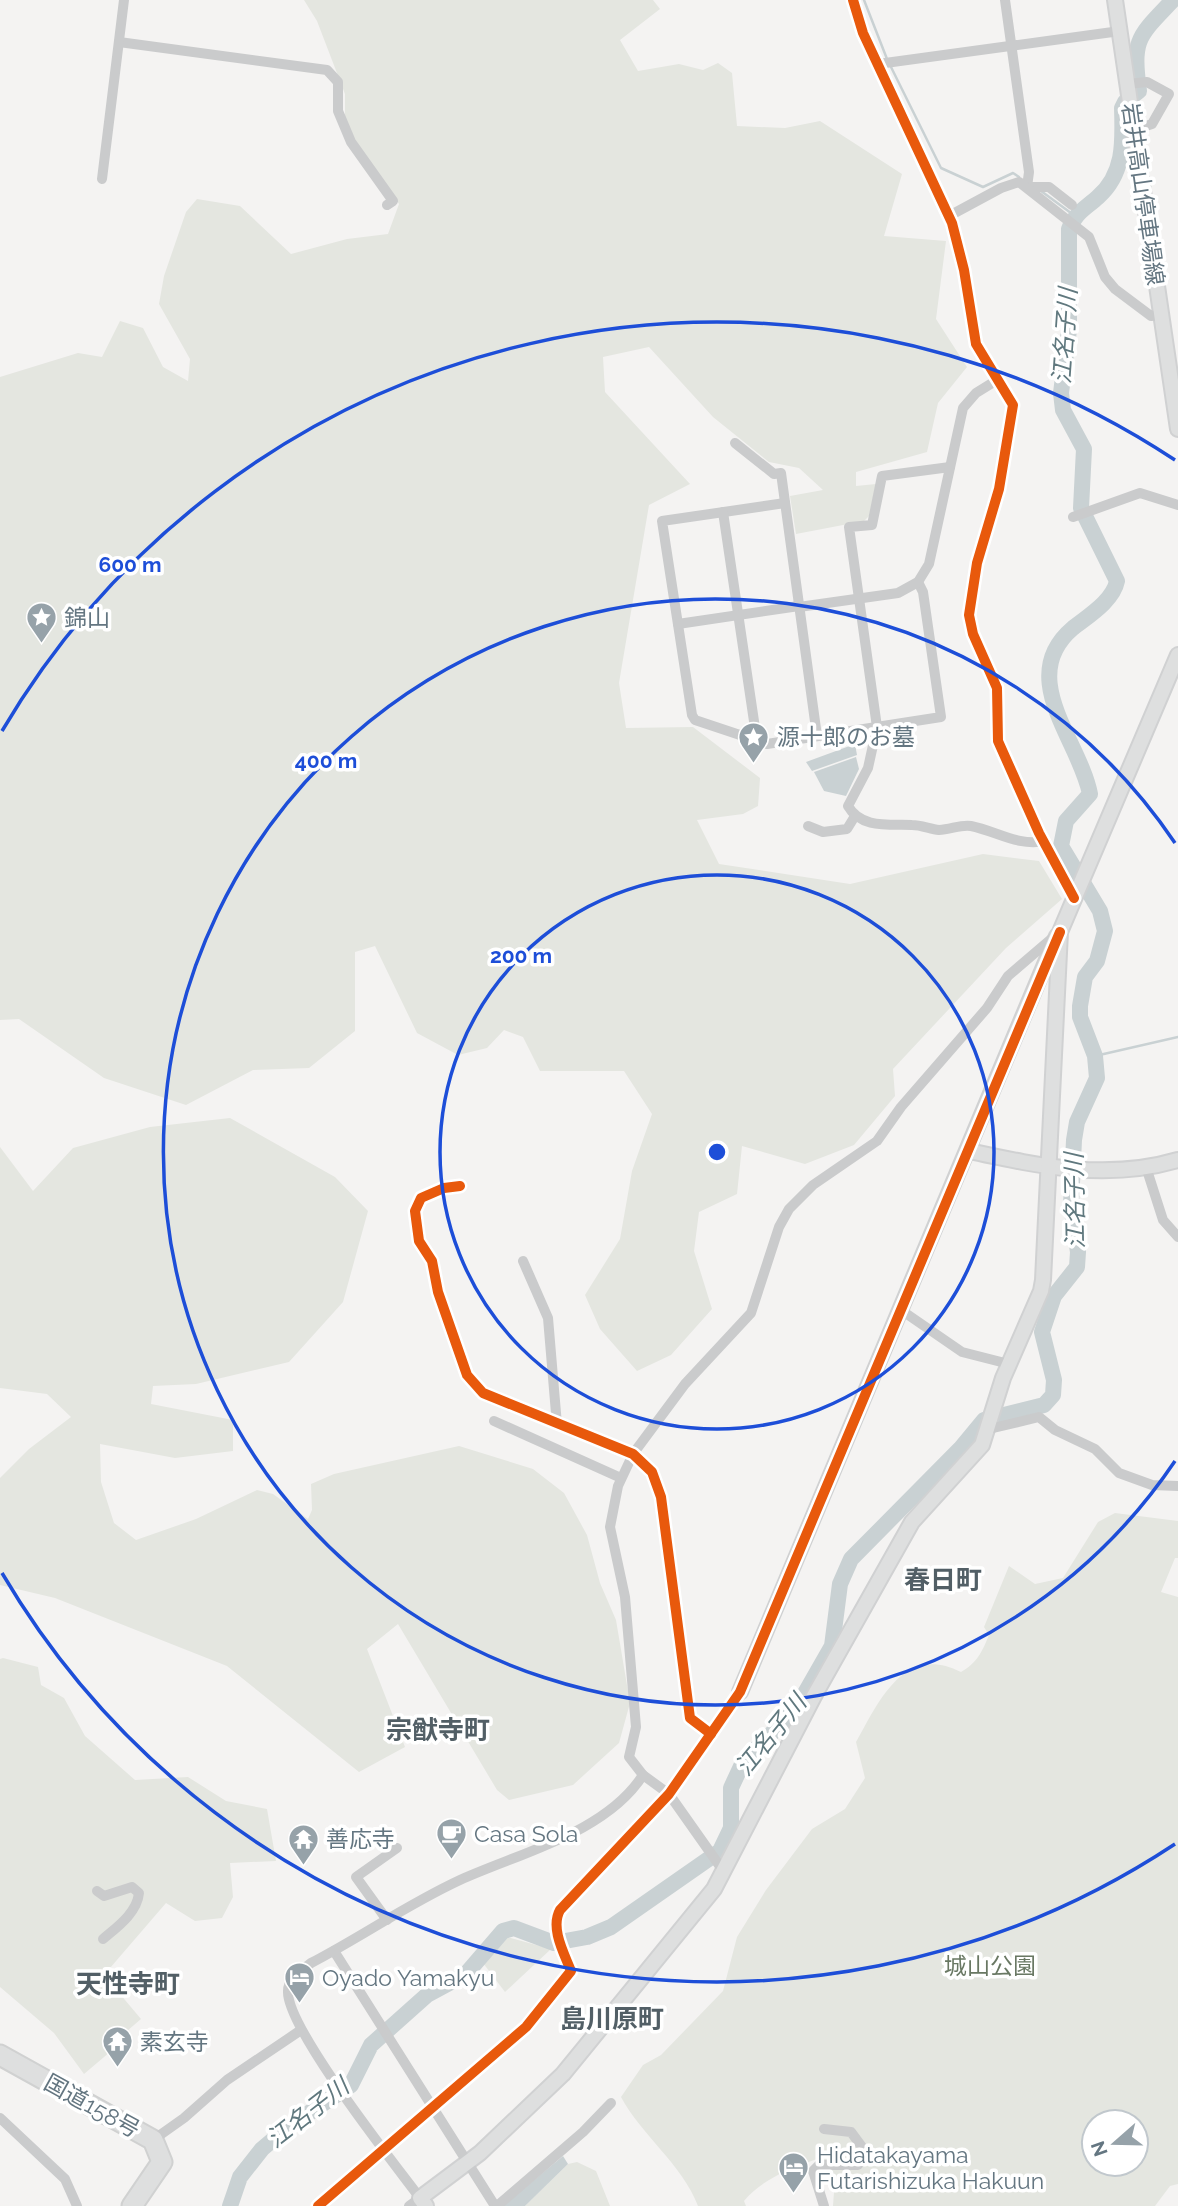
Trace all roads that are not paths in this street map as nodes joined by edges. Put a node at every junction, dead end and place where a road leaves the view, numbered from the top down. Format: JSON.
{"nodes":[{"id":1,"x":124,"y":0,"type":"edge"},
{"id":2,"x":853,"y":0,"type":"edge"},
{"id":3,"x":1004,"y":0,"type":"edge"},
{"id":4,"x":1115,"y":0,"type":"edge"},
{"id":5,"x":1120,"y":31,"type":"junction"},
{"id":6,"x":120,"y":42,"type":"junction"},
{"id":7,"x":1011,"y":47,"type":"junction"},
{"id":8,"x":885,"y":64,"type":"junction"},
{"id":9,"x":1128,"y":85,"type":"junction"},
{"id":10,"x":1134,"y":130,"type":"junction"},
{"id":11,"x":102,"y":179,"type":"dead end"},
{"id":12,"x":1027,"y":187,"type":"junction"},
{"id":13,"x":387,"y":205,"type":"dead end"},
{"id":14,"x":1072,"y":205,"type":"dead end"},
{"id":15,"x":949,"y":216,"type":"junction"},
{"id":16,"x":1161,"y":315,"type":"junction"},
{"id":17,"x":996,"y":380,"type":"junction"},
{"id":18,"x":1178,"y":429,"type":"edge"},
{"id":19,"x":735,"y":443,"type":"dead end"},
{"id":20,"x":950,"y":467,"type":"junction"},
{"id":21,"x":785,"y":503,"type":"junction"},
{"id":22,"x":1178,"y":505,"type":"edge"},
{"id":23,"x":723,"y":512,"type":"junction"},
{"id":24,"x":1074,"y":517,"type":"dead end"},
{"id":25,"x":918,"y":582,"type":"junction"},
{"id":26,"x":859,"y":598,"type":"junction"},
{"id":27,"x":799,"y":606,"type":"junction"},
{"id":28,"x":738,"y":615,"type":"junction"},
{"id":29,"x":678,"y":624,"type":"junction"},
{"id":30,"x":1178,"y":655,"type":"edge"},
{"id":31,"x":877,"y":727,"type":"junction"},
{"id":32,"x":817,"y":736,"type":"junction"},
{"id":33,"x":754,"y":739,"type":"junction"},
{"id":34,"x":855,"y":816,"type":"junction"},
{"id":35,"x":808,"y":826,"type":"dead end"},
{"id":36,"x":1045,"y":841,"type":"junction"},
{"id":37,"x":1076,"y":896,"type":"junction"},
{"id":38,"x":1060,"y":932,"type":"junction"},
{"id":39,"x":969,"y":1151,"type":"junction"},
{"id":40,"x":1178,"y":1160,"type":"edge"},
{"id":41,"x":1146,"y":1167,"type":"junction"},
{"id":42,"x":1048,"y":1168,"type":"junction"},
{"id":43,"x":460,"y":1186,"type":"dead end"},
{"id":44,"x":1178,"y":1237,"type":"edge"},
{"id":45,"x":523,"y":1261,"type":"dead end"},
{"id":46,"x":901,"y":1310,"type":"junction"},
{"id":47,"x":1009,"y":1364,"type":"junction"},
{"id":48,"x":494,"y":1421,"type":"dead end"},
{"id":49,"x":557,"y":1425,"type":"junction"},
{"id":50,"x":989,"y":1428,"type":"junction"},
{"id":51,"x":633,"y":1454,"type":"junction"},
{"id":52,"x":621,"y":1478,"type":"junction"},
{"id":53,"x":1178,"y":1486,"type":"edge"},
{"id":54,"x":740,"y":1692,"type":"joint"},
{"id":55,"x":711,"y":1734,"type":"junction"},
{"id":56,"x":643,"y":1775,"type":"junction"},
{"id":57,"x":669,"y":1794,"type":"junction"},
{"id":58,"x":397,"y":1847,"type":"dead end"},
{"id":59,"x":716,"y":1861,"type":"junction"},
{"id":60,"x":97,"y":1891,"type":"dead end"},
{"id":61,"x":387,"y":1920,"type":"junction"},
{"id":62,"x":103,"y":1939,"type":"dead end"},
{"id":63,"x":334,"y":1951,"type":"junction"},
{"id":64,"x":301,"y":2030,"type":"junction"},
{"id":65,"x":0,"y":2055,"type":"edge"},
{"id":66,"x":611,"y":2103,"type":"dead end"},
{"id":67,"x":432,"y":2107,"type":"junction"},
{"id":68,"x":0,"y":2118,"type":"edge"},
{"id":69,"x":824,"y":2129,"type":"dead end"},
{"id":70,"x":153,"y":2140,"type":"junction"},
{"id":71,"x":384,"y":2149,"type":"junction"},
{"id":72,"x":468,"y":2162,"type":"junction"},
{"id":73,"x":418,"y":2203,"type":"edge"},
{"id":74,"x":77,"y":2206,"type":"edge"},
{"id":75,"x":132,"y":2206,"type":"edge"},
{"id":76,"x":318,"y":2206,"type":"edge"},
{"id":77,"x":496,"y":2206,"type":"edge"},
{"id":78,"x":824,"y":2206,"type":"edge"}],
"edges":[{"from":1,"to":6,"type":"street"},
{"from":2,"to":8,"type":"street"},
{"from":3,"to":7,"type":"street"},
{"from":4,"to":5,"type":"main road","name":"岩井高山停車場線"},
{"from":5,"to":7,"type":"street"},
{"from":5,"to":9,"type":"main road","name":"岩井高山停車場線"},
{"from":6,"to":11,"type":"street"},
{"from":6,"to":13,"type":"street"},
{"from":7,"to":8,"type":"street"},
{"from":7,"to":12,"type":"street"},
{"from":8,"to":15,"type":"street"},
{"from":9,"to":10,"type":"main road","name":"岩井高山停車場線"},
{"from":9,"to":10,"type":"street"},
{"from":10,"to":16,"type":"main road","name":"岩井高山停車場線"},
{"from":12,"to":14,"type":"street"},
{"from":12,"to":15,"type":"street"},
{"from":12,"to":16,"type":"street"},
{"from":15,"to":17,"type":"street"},
{"from":16,"to":18,"type":"main road","name":"岩井高山停車場線"},
{"from":17,"to":20,"type":"street"},
{"from":17,"to":36,"type":"street"},
{"from":19,"to":21,"type":"street"},
{"from":20,"to":25,"type":"street"},
{"from":20,"to":26,"type":"street"},
{"from":21,"to":23,"type":"street"},
{"from":21,"to":27,"type":"street"},
{"from":22,"to":24,"type":"street"},
{"from":23,"to":28,"type":"street"},
{"from":23,"to":29,"type":"street"},
{"from":25,"to":26,"type":"street"},
{"from":25,"to":31,"type":"street"},
{"from":26,"to":27,"type":"street"},
{"from":26,"to":31,"type":"street"},
{"from":27,"to":28,"type":"street"},
{"from":27,"to":32,"type":"street"},
{"from":28,"to":29,"type":"street"},
{"from":28,"to":33,"type":"street"},
{"from":29,"to":33,"type":"street"},
{"from":30,"to":37,"type":"main road"},
{"from":31,"to":32,"type":"street"},
{"from":31,"to":34,"type":"street"},
{"from":32,"to":33,"type":"street"},
{"from":34,"to":35,"type":"street"},
{"from":34,"to":36,"type":"street"},
{"from":36,"to":37,"type":"street"},
{"from":37,"to":38,"type":"main road"},
{"from":38,"to":39,"type":"main road"},
{"from":38,"to":42,"type":"main road"},
{"from":38,"to":51,"type":"street"},
{"from":39,"to":42,"type":"main road"},
{"from":39,"to":46,"type":"main road"},
{"from":40,"to":41,"type":"main road"},
{"from":41,"to":42,"type":"main road"},
{"from":41,"to":44,"type":"street"},
{"from":42,"to":47,"type":"main road"},
{"from":43,"to":49,"type":"street"},
{"from":45,"to":49,"type":"street"},
{"from":46,"to":47,"type":"street"},
{"from":46,"to":54,"type":"main road"},
{"from":47,"to":50,"type":"main road"},
{"from":48,"to":52,"type":"street"},
{"from":49,"to":51,"type":"street"},
{"from":50,"to":53,"type":"street"},
{"from":50,"to":59,"type":"main road"},
{"from":51,"to":52,"type":"street"},
{"from":51,"to":55,"type":"street"},
{"from":52,"to":56,"type":"street"},
{"from":54,"to":55,"type":"street"},
{"from":55,"to":57,"type":"street"},
{"from":56,"to":57,"type":"street"},
{"from":56,"to":61,"type":"street"},
{"from":57,"to":59,"type":"street"},
{"from":57,"to":67,"type":"street"},
{"from":58,"to":61,"type":"street"},
{"from":59,"to":72,"type":"main road"},
{"from":60,"to":62,"type":"street"},
{"from":61,"to":63,"type":"street"},
{"from":63,"to":64,"type":"street"},
{"from":63,"to":67,"type":"street"},
{"from":64,"to":70,"type":"street"},
{"from":64,"to":71,"type":"street"},
{"from":65,"to":70,"type":"highway","name":"国道158号"},
{"from":66,"to":77,"type":"street"},
{"from":67,"to":71,"type":"street"},
{"from":67,"to":72,"type":"street"},
{"from":68,"to":74,"type":"street"},
{"from":69,"to":78,"type":"street"},
{"from":70,"to":75,"type":"highway","name":"国道158号"},
{"from":71,"to":73,"type":"street"},
{"from":71,"to":76,"type":"street"},
{"from":72,"to":73,"type":"main road"},
{"from":72,"to":77,"type":"street"}]}
